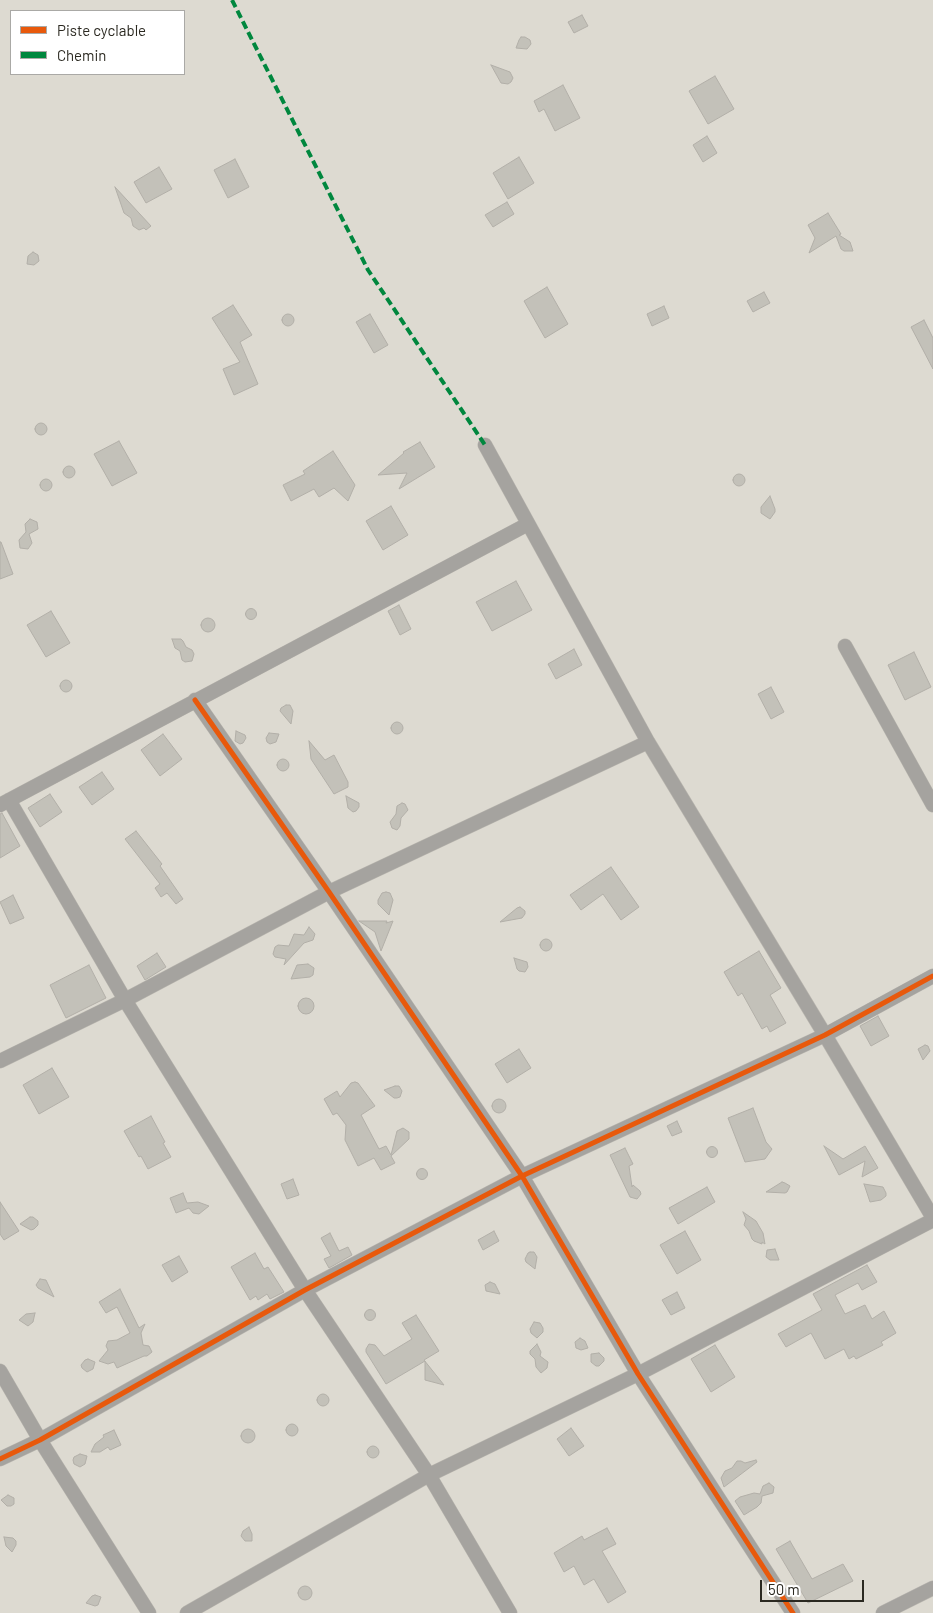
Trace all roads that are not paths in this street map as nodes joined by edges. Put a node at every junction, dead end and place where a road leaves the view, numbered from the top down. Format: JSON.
{"nodes":[{"id":1,"x":485,"y":445,"type":"dead end"},
{"id":2,"x":528,"y":524,"type":"junction"},
{"id":3,"x":845,"y":646,"type":"dead end"},
{"id":4,"x":195,"y":700,"type":"junction"},
{"id":5,"x":648,"y":742,"type":"junction"},
{"id":6,"x":4,"y":802,"type":"edge"},
{"id":7,"x":933,"y":805,"type":"edge"},
{"id":8,"x":329,"y":892,"type":"junction"},
{"id":9,"x":933,"y":976,"type":"edge"},
{"id":10,"x":125,"y":1000,"type":"junction"},
{"id":11,"x":825,"y":1035,"type":"junction"},
{"id":12,"x":0,"y":1061,"type":"edge"},
{"id":13,"x":522,"y":1176,"type":"junction"},
{"id":14,"x":933,"y":1219,"type":"edge"},
{"id":15,"x":305,"y":1290,"type":"junction"},
{"id":16,"x":0,"y":1372,"type":"edge"},
{"id":17,"x":638,"y":1374,"type":"junction"},
{"id":18,"x":40,"y":1440,"type":"junction"},
{"id":19,"x":0,"y":1459,"type":"edge"},
{"id":20,"x":430,"y":1475,"type":"junction"},
{"id":21,"x":933,"y":1588,"type":"edge"},
{"id":22,"x":149,"y":1613,"type":"edge"},
{"id":23,"x":187,"y":1613,"type":"edge"},
{"id":24,"x":510,"y":1613,"type":"edge"},
{"id":25,"x":793,"y":1613,"type":"edge"},
{"id":26,"x":883,"y":1613,"type":"edge"}],
"edges":[{"from":1,"to":2,"type":"street"},
{"from":2,"to":4,"type":"street"},
{"from":2,"to":5,"type":"street"},
{"from":3,"to":7,"type":"street"},
{"from":4,"to":6,"type":"street"},
{"from":4,"to":8,"type":"street"},
{"from":5,"to":8,"type":"street"},
{"from":5,"to":11,"type":"street"},
{"from":6,"to":10,"type":"street"},
{"from":8,"to":10,"type":"street"},
{"from":8,"to":13,"type":"street"},
{"from":9,"to":11,"type":"street"},
{"from":10,"to":12,"type":"street"},
{"from":10,"to":15,"type":"street"},
{"from":11,"to":13,"type":"street"},
{"from":11,"to":14,"type":"street"},
{"from":13,"to":15,"type":"street"},
{"from":13,"to":17,"type":"street"},
{"from":14,"to":17,"type":"street"},
{"from":15,"to":18,"type":"street"},
{"from":15,"to":20,"type":"street"},
{"from":16,"to":18,"type":"street"},
{"from":17,"to":20,"type":"street"},
{"from":17,"to":25,"type":"street"},
{"from":18,"to":19,"type":"street"},
{"from":18,"to":22,"type":"street"},
{"from":20,"to":23,"type":"street"},
{"from":20,"to":24,"type":"street"},
{"from":21,"to":26,"type":"street"}]}
